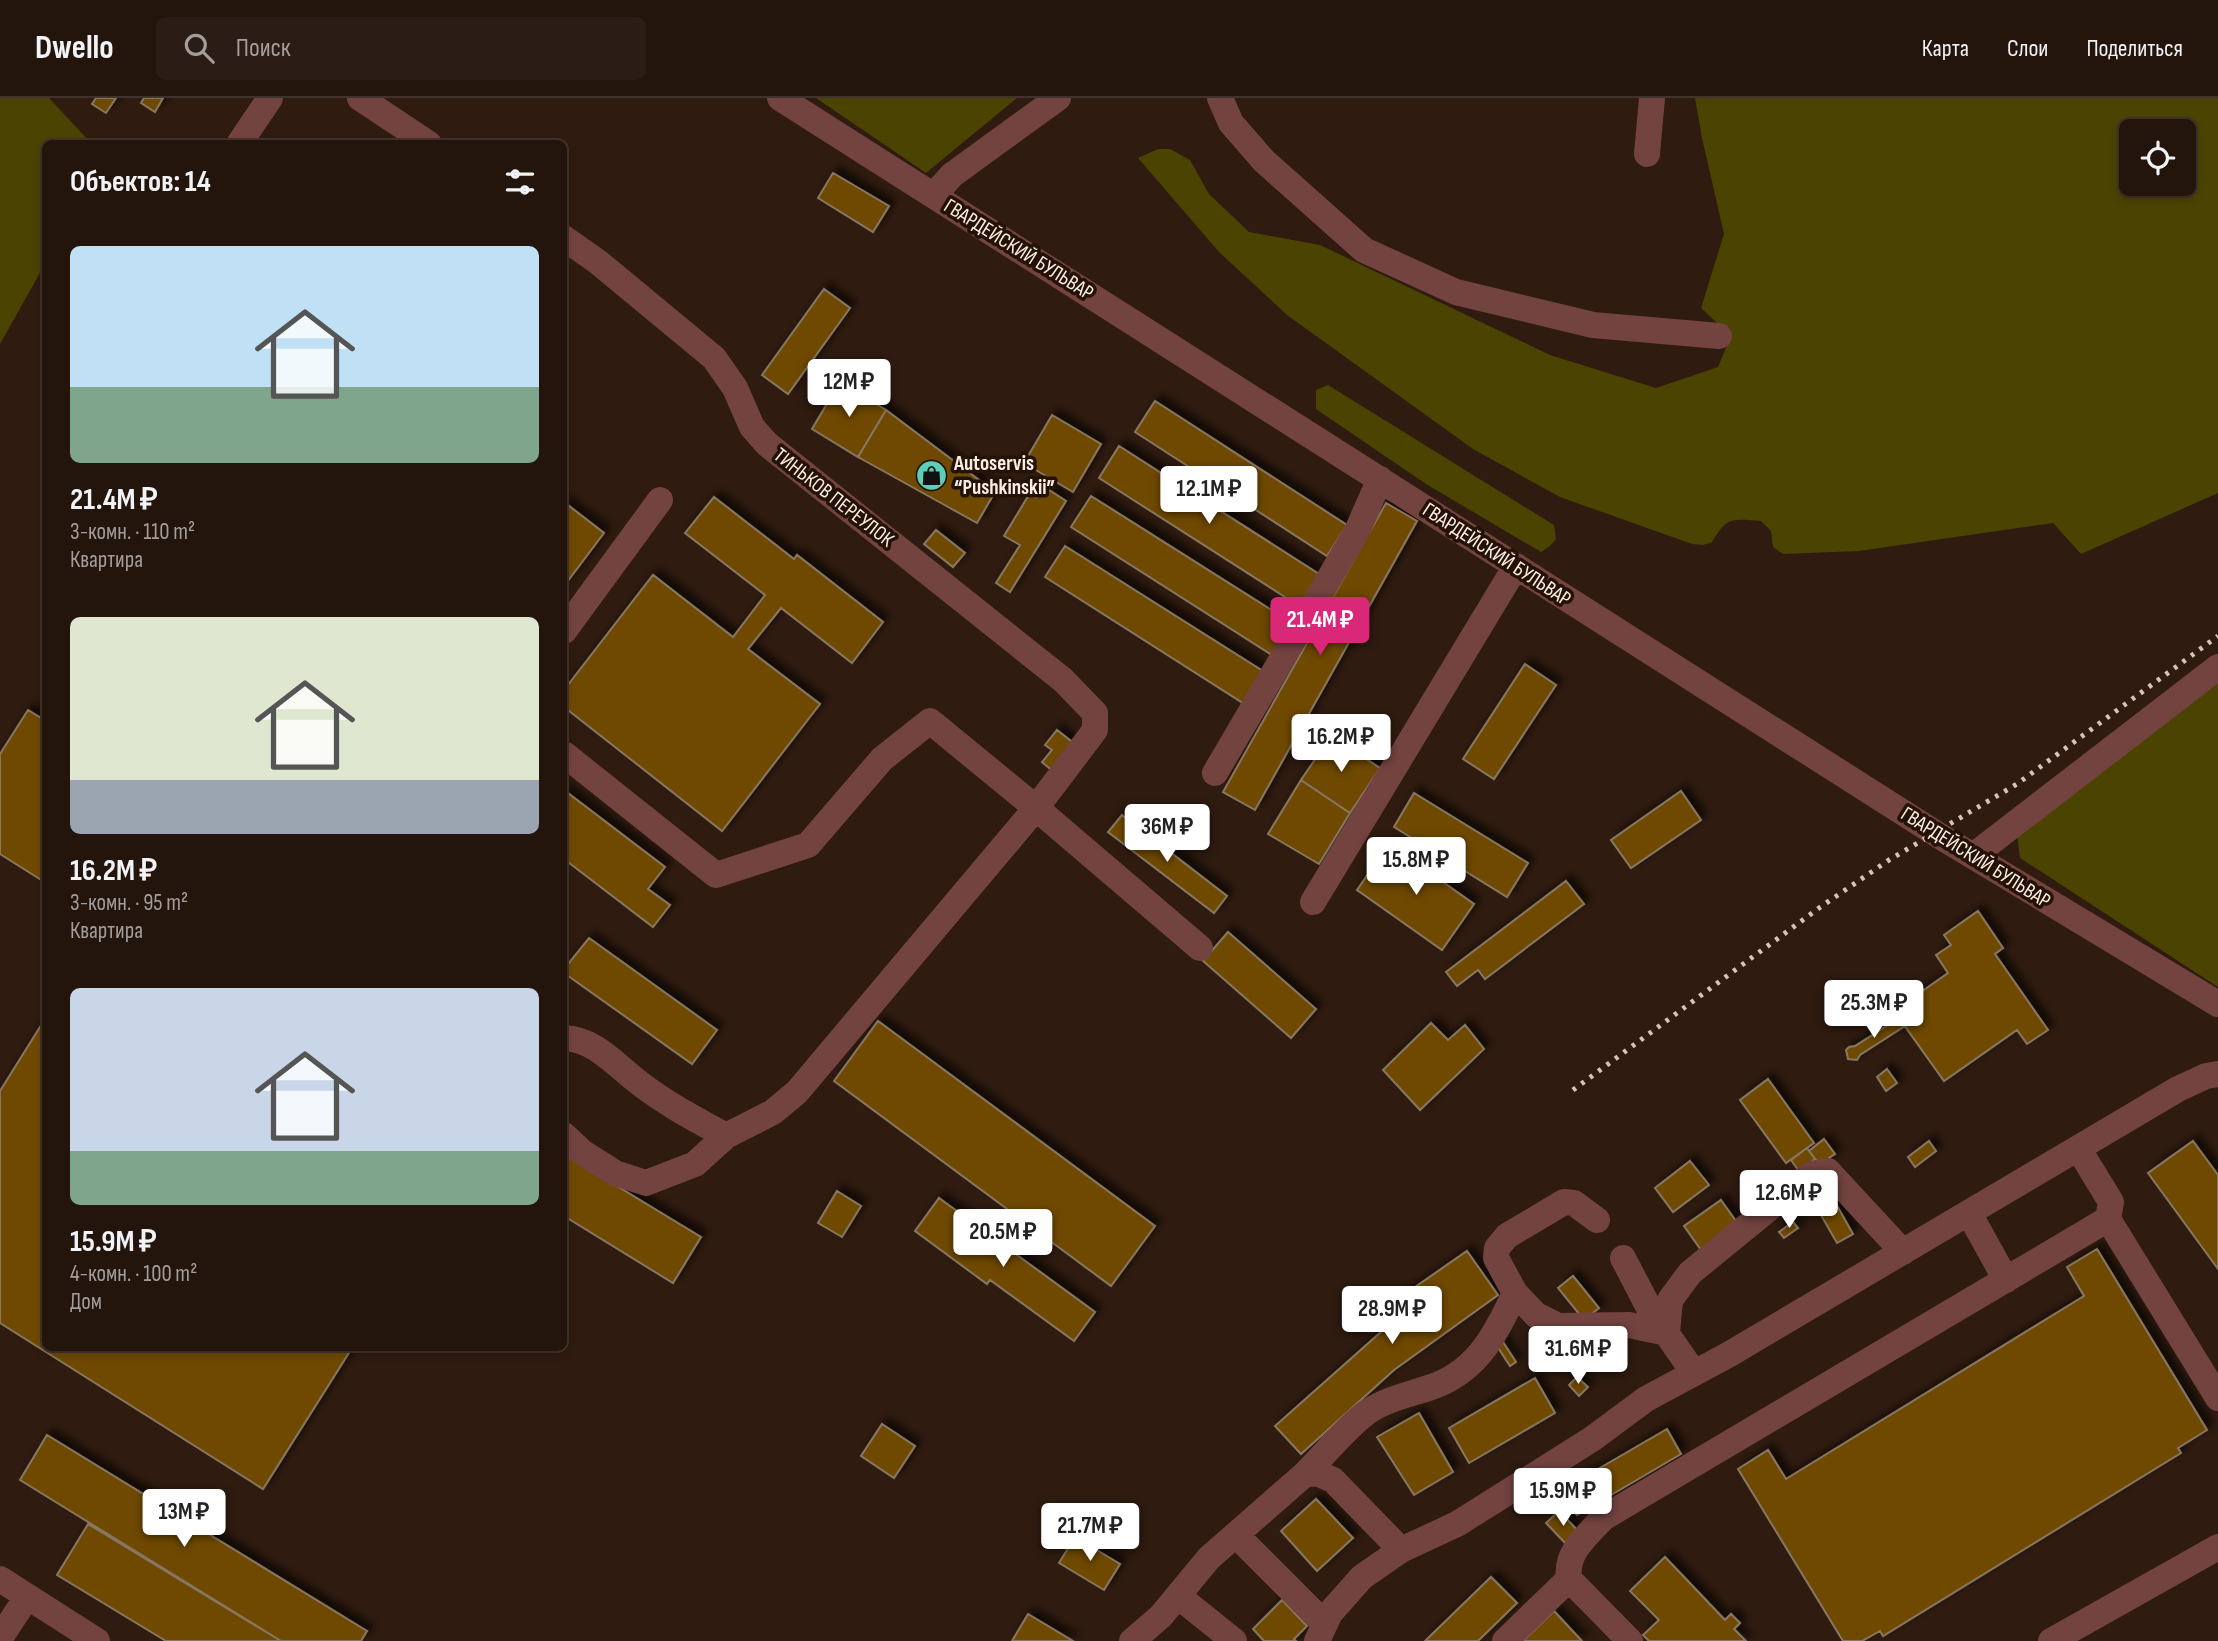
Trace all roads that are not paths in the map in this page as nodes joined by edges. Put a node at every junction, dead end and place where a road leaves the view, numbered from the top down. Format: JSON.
{"nodes":[{"id":1,"x":270,"y":98,"type":"edge"},
{"id":2,"x":360,"y":98,"type":"edge"},
{"id":3,"x":780,"y":98,"type":"edge"},
{"id":4,"x":1058,"y":98,"type":"edge"},
{"id":5,"x":1220,"y":98,"type":"edge"},
{"id":6,"x":1652,"y":98,"type":"edge"},
{"id":7,"x":242,"y":140,"type":"edge"},
{"id":8,"x":417,"y":140,"type":"edge"},
{"id":9,"x":1647,"y":154,"type":"dead end"},
{"id":10,"x":934,"y":195,"type":"junction"},
{"id":11,"x":567,"y":240,"type":"edge"},
{"id":12,"x":1719,"y":336,"type":"dead end"},
{"id":13,"x":1380,"y":479,"type":"junction"},
{"id":14,"x":660,"y":500,"type":"dead end"},
{"id":15,"x":1516,"y":566,"type":"junction"},
{"id":16,"x":567,"y":627,"type":"edge"},
{"id":17,"x":2218,"y":667,"type":"edge"},
{"id":18,"x":567,"y":756,"type":"edge"},
{"id":19,"x":1215,"y":773,"type":"dead end"},
{"id":20,"x":1036,"y":808,"type":"junction"},
{"id":21,"x":1973,"y":856,"type":"junction"},
{"id":22,"x":1312,"y":902,"type":"dead end"},
{"id":23,"x":1200,"y":948,"type":"dead end"},
{"id":24,"x":2218,"y":1004,"type":"edge"},
{"id":25,"x":567,"y":1038,"type":"edge"},
{"id":26,"x":2218,"y":1074,"type":"edge"},
{"id":27,"x":726,"y":1136,"type":"junction"},
{"id":28,"x":567,"y":1138,"type":"edge"},
{"id":29,"x":2078,"y":1148,"type":"junction"},
{"id":30,"x":1969,"y":1213,"type":"junction"},
{"id":31,"x":2108,"y":1219,"type":"junction"},
{"id":32,"x":1597,"y":1220,"type":"dead end"},
{"id":33,"x":1903,"y":1252,"type":"junction"},
{"id":34,"x":1623,"y":1258,"type":"dead end"},
{"id":35,"x":2006,"y":1280,"type":"junction"},
{"id":36,"x":1515,"y":1293,"type":"junction"},
{"id":37,"x":1667,"y":1333,"type":"junction"},
{"id":38,"x":1694,"y":1373,"type":"junction"},
{"id":39,"x":2218,"y":1398,"type":"edge"},
{"id":40,"x":1305,"y":1474,"type":"junction"},
{"id":41,"x":1236,"y":1535,"type":"junction"},
{"id":42,"x":2218,"y":1547,"type":"edge"},
{"id":43,"x":1401,"y":1550,"type":"junction"},
{"id":44,"x":0,"y":1579,"type":"edge"},
{"id":45,"x":1569,"y":1579,"type":"junction"},
{"id":46,"x":1178,"y":1596,"type":"junction"},
{"id":47,"x":27,"y":1597,"type":"junction"},
{"id":48,"x":1321,"y":1633,"type":"edge"},
{"id":49,"x":0,"y":1638,"type":"edge"},
{"id":50,"x":97,"y":1641,"type":"edge"},
{"id":51,"x":1132,"y":1641,"type":"edge"},
{"id":52,"x":1234,"y":1641,"type":"edge"},
{"id":53,"x":1505,"y":1641,"type":"edge"},
{"id":54,"x":1630,"y":1641,"type":"edge"},
{"id":55,"x":2050,"y":1641,"type":"edge"}],
"edges":[{"from":1,"to":7,"type":"street"},
{"from":2,"to":8,"type":"street"},
{"from":3,"to":10,"type":"street","name":"ГВАРДЕЙСКИЙ БУЛЬВАР"},
{"from":4,"to":10,"type":"street"},
{"from":5,"to":12,"type":"street"},
{"from":6,"to":9,"type":"street"},
{"from":10,"to":13,"type":"street","name":"ГВАРДЕЙСКИЙ БУЛЬВАР"},
{"from":11,"to":20,"type":"street","name":"ТИНЬКОВ ПЕРЕУЛОК"},
{"from":13,"to":15,"type":"street","name":"ГВАРДЕЙСКИЙ БУЛЬВАР"},
{"from":13,"to":19,"type":"street"},
{"from":14,"to":16,"type":"street"},
{"from":15,"to":21,"type":"street","name":"ГВАРДЕЙСКИЙ БУЛЬВАР"},
{"from":15,"to":22,"type":"street"},
{"from":17,"to":21,"type":"street"},
{"from":18,"to":20,"type":"street"},
{"from":20,"to":23,"type":"street"},
{"from":20,"to":27,"type":"street"},
{"from":21,"to":24,"type":"street","name":"ГВАРДЕЙСКИЙ БУЛЬВАР"},
{"from":25,"to":27,"type":"street"},
{"from":26,"to":29,"type":"street"},
{"from":27,"to":28,"type":"street"},
{"from":29,"to":30,"type":"street"},
{"from":29,"to":31,"type":"street"},
{"from":30,"to":33,"type":"street"},
{"from":30,"to":35,"type":"street"},
{"from":31,"to":35,"type":"street"},
{"from":31,"to":39,"type":"street"},
{"from":32,"to":36,"type":"street"},
{"from":33,"to":37,"type":"street"},
{"from":33,"to":38,"type":"street"},
{"from":34,"to":37,"type":"street"},
{"from":35,"to":45,"type":"street"},
{"from":36,"to":37,"type":"street"},
{"from":36,"to":40,"type":"street"},
{"from":37,"to":38,"type":"street"},
{"from":38,"to":43,"type":"street"},
{"from":40,"to":41,"type":"street"},
{"from":40,"to":43,"type":"street"},
{"from":41,"to":46,"type":"street"},
{"from":41,"to":48,"type":"street"},
{"from":42,"to":55,"type":"street"},
{"from":43,"to":48,"type":"street"},
{"from":44,"to":47,"type":"street"},
{"from":45,"to":53,"type":"street"},
{"from":45,"to":54,"type":"street"},
{"from":46,"to":51,"type":"street"},
{"from":46,"to":52,"type":"street"},
{"from":47,"to":49,"type":"street"},
{"from":47,"to":50,"type":"street"}]}
